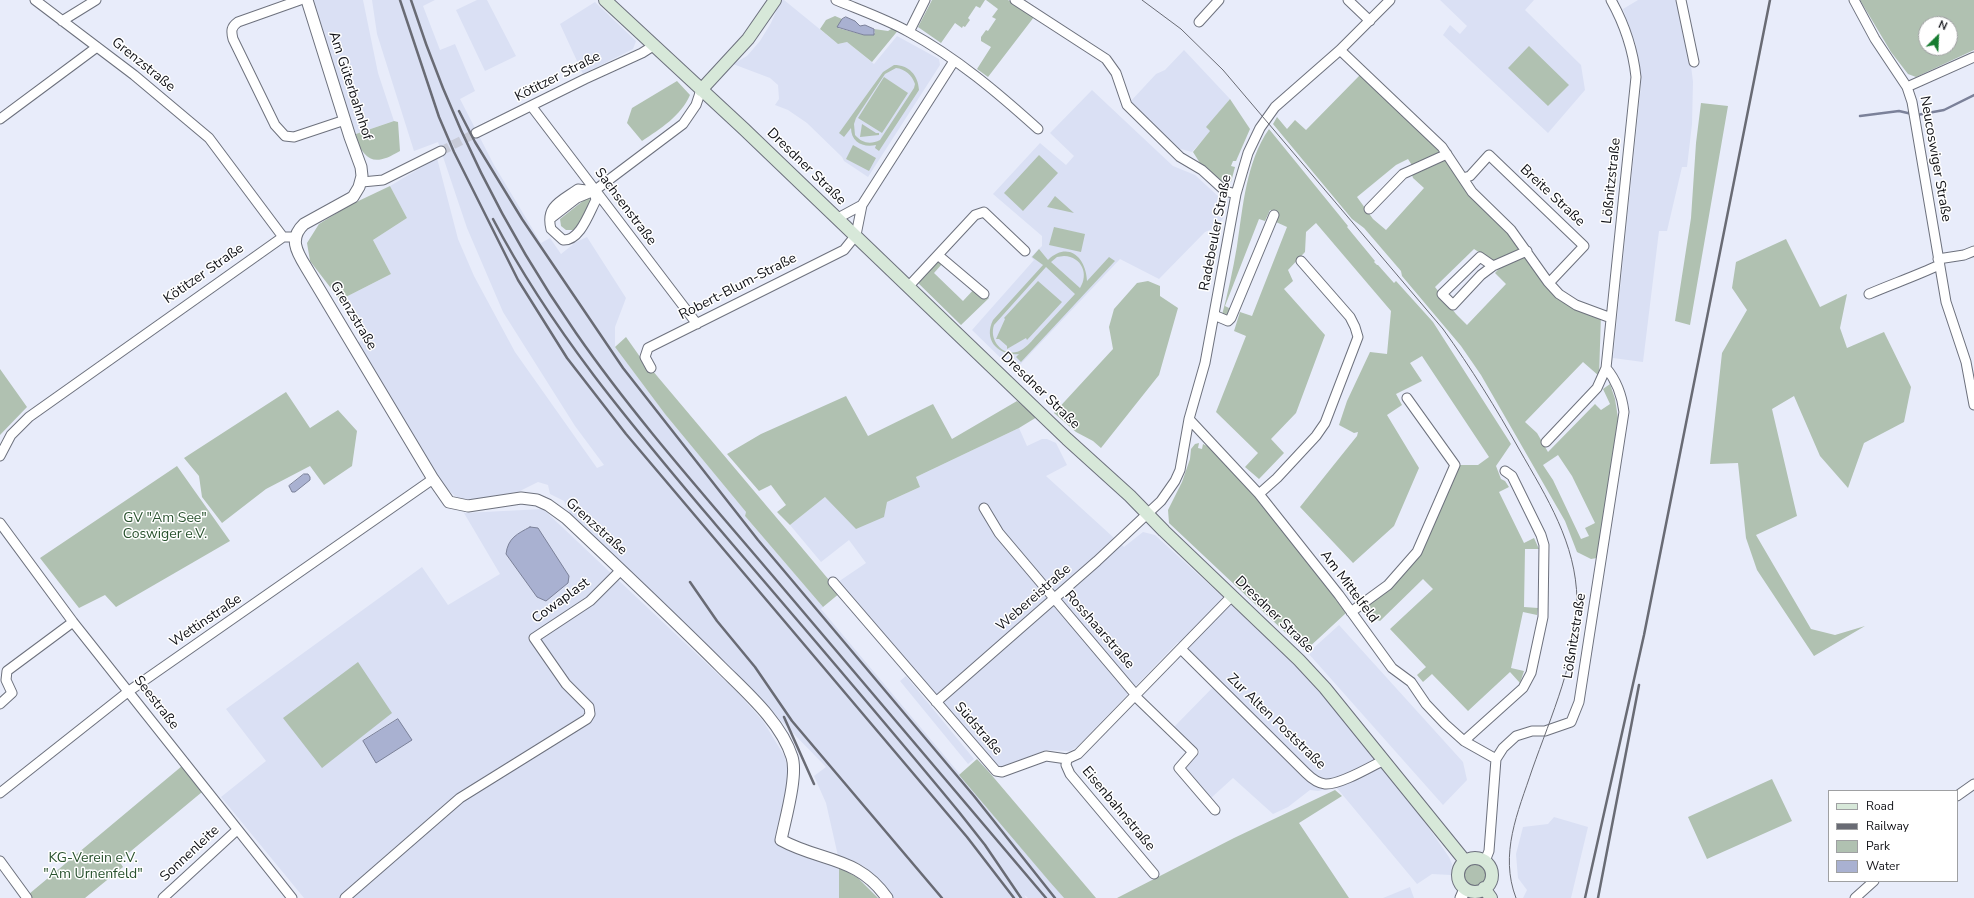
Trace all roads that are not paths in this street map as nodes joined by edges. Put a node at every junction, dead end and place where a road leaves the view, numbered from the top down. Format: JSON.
{"nodes":[{"id":1,"x":35,"y":0,"type":"edge"},
{"id":2,"x":96,"y":0,"type":"edge"},
{"id":3,"x":300,"y":0,"type":"edge"},
{"id":4,"x":307,"y":0,"type":"edge"},
{"id":5,"x":605,"y":0,"type":"edge"},
{"id":6,"x":774,"y":0,"type":"edge"},
{"id":7,"x":836,"y":0,"type":"edge"},
{"id":8,"x":925,"y":0,"type":"edge"},
{"id":9,"x":1015,"y":0,"type":"edge"},
{"id":10,"x":1219,"y":0,"type":"edge"},
{"id":11,"x":1348,"y":0,"type":"edge"},
{"id":12,"x":1390,"y":0,"type":"edge"},
{"id":13,"x":1611,"y":0,"type":"edge"},
{"id":14,"x":1681,"y":0,"type":"edge"},
{"id":15,"x":1854,"y":0,"type":"edge"},
{"id":16,"x":62,"y":21,"type":"junction"},
{"id":17,"x":1370,"y":21,"type":"junction"},
{"id":18,"x":1199,"y":22,"type":"dead end"},
{"id":19,"x":909,"y":32,"type":"junction"},
{"id":20,"x":653,"y":46,"type":"junction"},
{"id":21,"x":97,"y":47,"type":"junction"},
{"id":22,"x":1340,"y":50,"type":"junction"},
{"id":23,"x":1974,"y":57,"type":"edge"},
{"id":24,"x":954,"y":61,"type":"junction"},
{"id":25,"x":1694,"y":62,"type":"dead end"},
{"id":26,"x":1907,"y":87,"type":"junction"},
{"id":27,"x":701,"y":90,"type":"junction"},
{"id":28,"x":532,"y":107,"type":"junction"},
{"id":29,"x":0,"y":118,"type":"edge"},
{"id":30,"x":345,"y":120,"type":"junction"},
{"id":31,"x":1038,"y":129,"type":"dead end"},
{"id":32,"x":476,"y":134,"type":"tunnel mouth"},
{"id":33,"x":441,"y":151,"type":"tunnel mouth"},
{"id":34,"x":1447,"y":154,"type":"junction"},
{"id":35,"x":1463,"y":178,"type":"junction"},
{"id":36,"x":362,"y":182,"type":"junction"},
{"id":37,"x":594,"y":190,"type":"junction"},
{"id":38,"x":1236,"y":194,"type":"junction"},
{"id":39,"x":862,"y":205,"type":"junction"},
{"id":40,"x":1369,"y":209,"type":"dead end"},
{"id":41,"x":1274,"y":215,"type":"dead end"},
{"id":42,"x":838,"y":218,"type":"junction"},
{"id":43,"x":856,"y":235,"type":"junction"},
{"id":44,"x":283,"y":237,"type":"junction"},
{"id":45,"x":295,"y":237,"type":"junction"},
{"id":46,"x":1025,"y":250,"type":"dead end"},
{"id":47,"x":1974,"y":251,"type":"edge"},
{"id":48,"x":1527,"y":252,"type":"junction"},
{"id":49,"x":939,"y":256,"type":"junction"},
{"id":50,"x":1301,"y":261,"type":"dead end"},
{"id":51,"x":1938,"y":262,"type":"junction"},
{"id":52,"x":1493,"y":266,"type":"junction"},
{"id":53,"x":1549,"y":283,"type":"junction"},
{"id":54,"x":908,"y":287,"type":"junction"},
{"id":55,"x":984,"y":294,"type":"dead end"},
{"id":56,"x":1869,"y":294,"type":"dead end"},
{"id":57,"x":1214,"y":315,"type":"junction"},
{"id":58,"x":1611,"y":318,"type":"junction"},
{"id":59,"x":697,"y":324,"type":"junction"},
{"id":60,"x":651,"y":368,"type":"dead end"},
{"id":61,"x":1606,"y":368,"type":"junction"},
{"id":62,"x":1407,"y":398,"type":"dead end"},
{"id":63,"x":1974,"y":405,"type":"edge"},
{"id":64,"x":1189,"y":419,"type":"junction"},
{"id":65,"x":1546,"y":442,"type":"dead end"},
{"id":66,"x":0,"y":456,"type":"edge"},
{"id":67,"x":1505,"y":471,"type":"dead end"},
{"id":68,"x":433,"y":479,"type":"junction"},
{"id":69,"x":1259,"y":494,"type":"junction"},
{"id":70,"x":984,"y":508,"type":"dead end"},
{"id":71,"x":1147,"y":513,"type":"junction"},
{"id":72,"x":0,"y":523,"type":"edge"},
{"id":73,"x":621,"y":570,"type":"junction"},
{"id":74,"x":833,"y":582,"type":"dead end"},
{"id":75,"x":1232,"y":596,"type":"junction"},
{"id":76,"x":1054,"y":600,"type":"junction"},
{"id":77,"x":1351,"y":612,"type":"junction"},
{"id":78,"x":73,"y":622,"type":"junction"},
{"id":79,"x":1181,"y":649,"type":"junction"},
{"id":80,"x":129,"y":691,"type":"junction"},
{"id":81,"x":1135,"y":694,"type":"junction"},
{"id":82,"x":936,"y":702,"type":"junction"},
{"id":83,"x":0,"y":704,"type":"edge"},
{"id":84,"x":1464,"y":741,"type":"junction"},
{"id":85,"x":1067,"y":759,"type":"junction"},
{"id":86,"x":1496,"y":759,"type":"junction"},
{"id":87,"x":1384,"y":760,"type":"junction"},
{"id":88,"x":1974,"y":784,"type":"edge"},
{"id":89,"x":0,"y":793,"type":"edge"},
{"id":90,"x":1958,"y":795,"type":"edge"},
{"id":91,"x":1215,"y":810,"type":"dead end"},
{"id":92,"x":237,"y":830,"type":"junction"},
{"id":93,"x":0,"y":861,"type":"edge"},
{"id":94,"x":1465,"y":861,"type":"junction"},
{"id":95,"x":1485,"y":861,"type":"junction"},
{"id":96,"x":1154,"y":874,"type":"dead end"},
{"id":97,"x":1873,"y":882,"type":"edge"},
{"id":98,"x":1463,"y":893,"type":"edge"},
{"id":99,"x":1488,"y":893,"type":"edge"},
{"id":100,"x":27,"y":898,"type":"edge"},
{"id":101,"x":163,"y":898,"type":"edge"},
{"id":102,"x":292,"y":898,"type":"edge"},
{"id":103,"x":345,"y":898,"type":"edge"},
{"id":104,"x":888,"y":898,"type":"edge"},
{"id":105,"x":1855,"y":898,"type":"edge"}],
"edges":[{"from":1,"to":16,"type":"street","name":"Grenzstraße"},
{"from":2,"to":16,"type":"street"},
{"from":3,"to":30,"type":"street"},
{"from":4,"to":30,"type":"street","name":"Am Güterbahnhof"},
{"from":5,"to":20,"type":"main road","name":"Dresdner Straße"},
{"from":6,"to":27,"type":"main road"},
{"from":7,"to":19,"type":"street"},
{"from":8,"to":19,"type":"street"},
{"from":9,"to":38,"type":"street"},
{"from":10,"to":18,"type":"street"},
{"from":11,"to":17,"type":"street"},
{"from":12,"to":17,"type":"street","name":"Radebeuler Straße"},
{"from":13,"to":58,"type":"street","name":"Lößnitzstraße"},
{"from":14,"to":25,"type":"street"},
{"from":15,"to":26,"type":"street","name":"Neucoswiger Straße"},
{"from":16,"to":21,"type":"street","name":"Grenzstraße"},
{"from":17,"to":22,"type":"street","name":"Radebeuler Straße"},
{"from":19,"to":24,"type":"street"},
{"from":20,"to":27,"type":"main road","name":"Dresdner Straße"},
{"from":20,"to":28,"type":"street","name":"Kötitzer Straße"},
{"from":21,"to":29,"type":"street"},
{"from":21,"to":44,"type":"street","name":"Grenzstraße"},
{"from":22,"to":34,"type":"street"},
{"from":22,"to":38,"type":"street","name":"Radebeuler Straße"},
{"from":23,"to":26,"type":"street"},
{"from":24,"to":31,"type":"street"},
{"from":24,"to":39,"type":"street"},
{"from":26,"to":51,"type":"street","name":"Neucoswiger Straße"},
{"from":27,"to":37,"type":"street"},
{"from":27,"to":42,"type":"main road","name":"Dresdner Straße"},
{"from":28,"to":32,"type":"street","name":"Kötitzer Straße"},
{"from":28,"to":37,"type":"street","name":"Sachsenstraße"},
{"from":30,"to":36,"type":"street","name":"Am Güterbahnhof"},
{"from":33,"to":36,"type":"street"},
{"from":34,"to":35,"type":"street"},
{"from":34,"to":40,"type":"street"},
{"from":35,"to":48,"type":"street"},
{"from":35,"to":53,"type":"street","name":"Breite Straße"},
{"from":36,"to":45,"type":"street"},
{"from":37,"to":37,"type":"street"},
{"from":37,"to":59,"type":"street","name":"Sachsenstraße"},
{"from":38,"to":57,"type":"street","name":"Radebeuler Straße"},
{"from":39,"to":42,"type":"street"},
{"from":39,"to":43,"type":"street"},
{"from":41,"to":57,"type":"street"},
{"from":42,"to":43,"type":"main road","name":"Dresdner Straße"},
{"from":43,"to":54,"type":"main road","name":"Dresdner Straße"},
{"from":43,"to":59,"type":"street","name":"Robert-Blum-Straße"},
{"from":44,"to":45,"type":"street"},
{"from":44,"to":66,"type":"street","name":"Kötitzer Straße"},
{"from":45,"to":68,"type":"street","name":"Grenzstraße"},
{"from":46,"to":49,"type":"street"},
{"from":47,"to":51,"type":"street"},
{"from":48,"to":52,"type":"street"},
{"from":48,"to":53,"type":"street"},
{"from":49,"to":54,"type":"street"},
{"from":49,"to":55,"type":"street"},
{"from":50,"to":69,"type":"street"},
{"from":51,"to":56,"type":"street"},
{"from":51,"to":63,"type":"street","name":"Neucoswiger Straße"},
{"from":52,"to":52,"type":"street"},
{"from":53,"to":58,"type":"street"},
{"from":54,"to":71,"type":"main road","name":"Dresdner Straße"},
{"from":57,"to":64,"type":"street","name":"Radebeuler Straße"},
{"from":58,"to":61,"type":"street","name":"Lößnitzstraße"},
{"from":59,"to":60,"type":"street","name":"Robert-Blum-Straße"},
{"from":61,"to":65,"type":"street","name":"Lößnitzstraße"},
{"from":61,"to":86,"type":"street","name":"Lößnitzstraße"},
{"from":62,"to":77,"type":"street"},
{"from":64,"to":69,"type":"street","name":"Am Mittelfeld"},
{"from":64,"to":71,"type":"street","name":"Radebeuler Straße"},
{"from":67,"to":84,"type":"street"},
{"from":68,"to":73,"type":"street","name":"Grenzstraße"},
{"from":68,"to":80,"type":"street","name":"Wettinstraße"},
{"from":69,"to":77,"type":"street","name":"Am Mittelfeld"},
{"from":70,"to":76,"type":"street","name":"Rosshaarstraße"},
{"from":71,"to":75,"type":"main road","name":"Dresdner Straße"},
{"from":71,"to":76,"type":"street","name":"Webereistraße"},
{"from":72,"to":78,"type":"street","name":"Seestraße"},
{"from":73,"to":103,"type":"street","name":"Cowaplast"},
{"from":73,"to":104,"type":"street","name":"Grenzstraße"},
{"from":74,"to":82,"type":"street","name":"Südstraße"},
{"from":75,"to":79,"type":"street"},
{"from":75,"to":87,"type":"main road","name":"Dresdner Straße"},
{"from":76,"to":81,"type":"street","name":"Rosshaarstraße"},
{"from":76,"to":82,"type":"street","name":"Webereistraße"},
{"from":77,"to":84,"type":"street","name":"Am Mittelfeld"},
{"from":78,"to":80,"type":"street","name":"Seestraße"},
{"from":78,"to":83,"type":"street"},
{"from":79,"to":81,"type":"street"},
{"from":79,"to":87,"type":"street","name":"Zur Alten Poststraße"},
{"from":80,"to":89,"type":"street","name":"Wettinstraße"},
{"from":80,"to":92,"type":"street","name":"Seestraße"},
{"from":81,"to":85,"type":"street"},
{"from":81,"to":91,"type":"street","name":"Rosshaarstraße"},
{"from":82,"to":85,"type":"street","name":"Südstraße"},
{"from":84,"to":86,"type":"street","name":"Am Mittelfeld"},
{"from":85,"to":96,"type":"street","name":"Eisenbahnstraße"},
{"from":86,"to":95,"type":"street"},
{"from":87,"to":94,"type":"main road","name":"Dresdner Straße"},
{"from":88,"to":90,"type":"street"},
{"from":92,"to":101,"type":"street","name":"Sonnenleite"},
{"from":92,"to":102,"type":"street","name":"Seestraße"},
{"from":93,"to":100,"type":"street"},
{"from":94,"to":95,"type":"main road"},
{"from":94,"to":98,"type":"main road"},
{"from":95,"to":99,"type":"main road"},
{"from":97,"to":105,"type":"street"},
{"from":98,"to":99,"type":"main road"}]}
